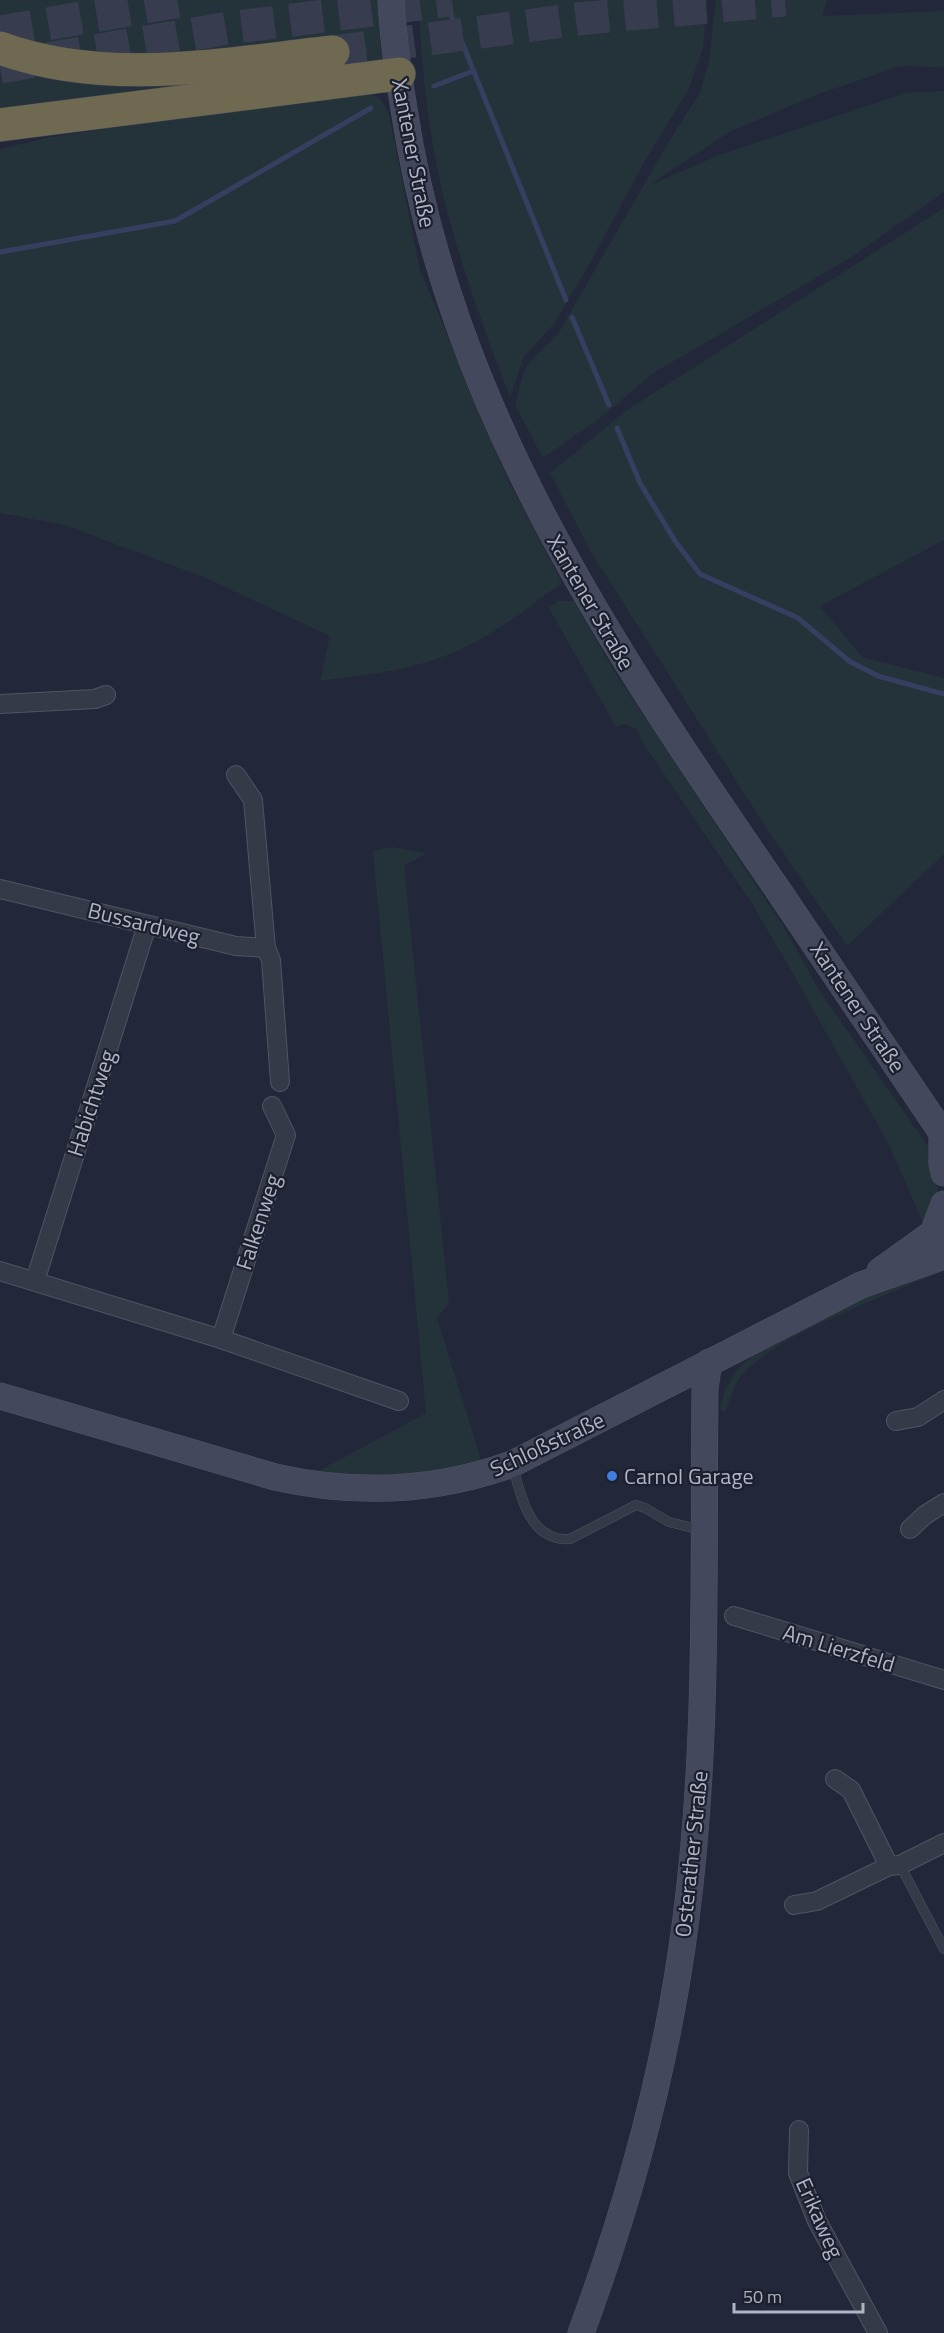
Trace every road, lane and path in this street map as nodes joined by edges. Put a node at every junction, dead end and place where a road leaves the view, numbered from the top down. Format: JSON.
{"nodes":[{"id":1,"x":392,"y":0,"type":"edge"},
{"id":2,"x":0,"y":48,"type":"edge"},
{"id":3,"x":333,"y":52,"type":"tunnel mouth"},
{"id":4,"x":399,"y":74,"type":"junction"},
{"id":5,"x":0,"y":125,"type":"edge"},
{"id":6,"x":106,"y":695,"type":"dead end"},
{"id":7,"x":0,"y":704,"type":"edge"},
{"id":8,"x":236,"y":775,"type":"dead end"},
{"id":9,"x":0,"y":889,"type":"edge"},
{"id":10,"x":147,"y":925,"type":"junction"},
{"id":11,"x":266,"y":948,"type":"junction"},
{"id":12,"x":280,"y":1082,"type":"dead end"},
{"id":13,"x":272,"y":1106,"type":"dead end"},
{"id":14,"x":943,"y":1135,"type":"edge"},
{"id":15,"x":944,"y":1173,"type":"edge"},
{"id":16,"x":944,"y":1204,"type":"edge"},
{"id":17,"x":938,"y":1230,"type":"edge"},
{"id":18,"x":944,"y":1256,"type":"edge"},
{"id":19,"x":0,"y":1270,"type":"edge"},
{"id":20,"x":35,"y":1281,"type":"junction"},
{"id":21,"x":861,"y":1285,"type":"junction"},
{"id":22,"x":221,"y":1339,"type":"junction"},
{"id":23,"x":709,"y":1362,"type":"junction"},
{"id":24,"x":0,"y":1396,"type":"edge"},
{"id":25,"x":944,"y":1400,"type":"edge"},
{"id":26,"x":399,"y":1401,"type":"dead end"},
{"id":27,"x":896,"y":1421,"type":"dead end"},
{"id":28,"x":512,"y":1464,"type":"junction"},
{"id":29,"x":944,"y":1503,"type":"edge"},
{"id":30,"x":910,"y":1529,"type":"dead end"},
{"id":31,"x":704,"y":1531,"type":"junction"},
{"id":32,"x":734,"y":1616,"type":"dead end"},
{"id":33,"x":944,"y":1680,"type":"edge"},
{"id":34,"x":835,"y":1779,"type":"dead end"},
{"id":35,"x":944,"y":1843,"type":"edge"},
{"id":36,"x":895,"y":1865,"type":"junction"},
{"id":37,"x":794,"y":1905,"type":"dead end"},
{"id":38,"x":944,"y":1949,"type":"edge"},
{"id":39,"x":798,"y":2130,"type":"dead end"},
{"id":40,"x":581,"y":2333,"type":"edge"},
{"id":41,"x":878,"y":2333,"type":"edge"}],
"edges":[{"from":1,"to":4,"type":"main road","name":"Xantener Straße"},
{"from":2,"to":3,"type":"highway"},
{"from":4,"to":5,"type":"highway"},
{"from":4,"to":14,"type":"main road","name":"Xantener Straße"},
{"from":6,"to":7,"type":"street"},
{"from":8,"to":11,"type":"street"},
{"from":9,"to":10,"type":"street","name":"Bussardweg"},
{"from":10,"to":11,"type":"street","name":"Bussardweg"},
{"from":10,"to":20,"type":"street","name":"Habichtweg"},
{"from":11,"to":12,"type":"street"},
{"from":13,"to":22,"type":"street","name":"Falkenweg"},
{"from":14,"to":15,"type":"main road"},
{"from":16,"to":17,"type":"main road"},
{"from":17,"to":21,"type":"main road","name":"Schloßstraße"},
{"from":18,"to":21,"type":"main road","name":"Schloßstraße"},
{"from":19,"to":20,"type":"street"},
{"from":20,"to":22,"type":"street"},
{"from":21,"to":23,"type":"main road","name":"Schloßstraße"},
{"from":22,"to":26,"type":"street"},
{"from":23,"to":28,"type":"main road","name":"Schloßstraße"},
{"from":23,"to":31,"type":"main road","name":"Osterather Straße"},
{"from":24,"to":28,"type":"main road","name":"Schloßstraße"},
{"from":25,"to":27,"type":"street"},
{"from":28,"to":31,"type":"lane"},
{"from":29,"to":30,"type":"street"},
{"from":31,"to":40,"type":"main road","name":"Osterather Straße"},
{"from":32,"to":33,"type":"street","name":"Am Lierzfeld"},
{"from":34,"to":36,"type":"street"},
{"from":35,"to":36,"type":"street"},
{"from":36,"to":37,"type":"street"},
{"from":36,"to":38,"type":"lane"},
{"from":39,"to":41,"type":"street","name":"Erikaweg"}]}
